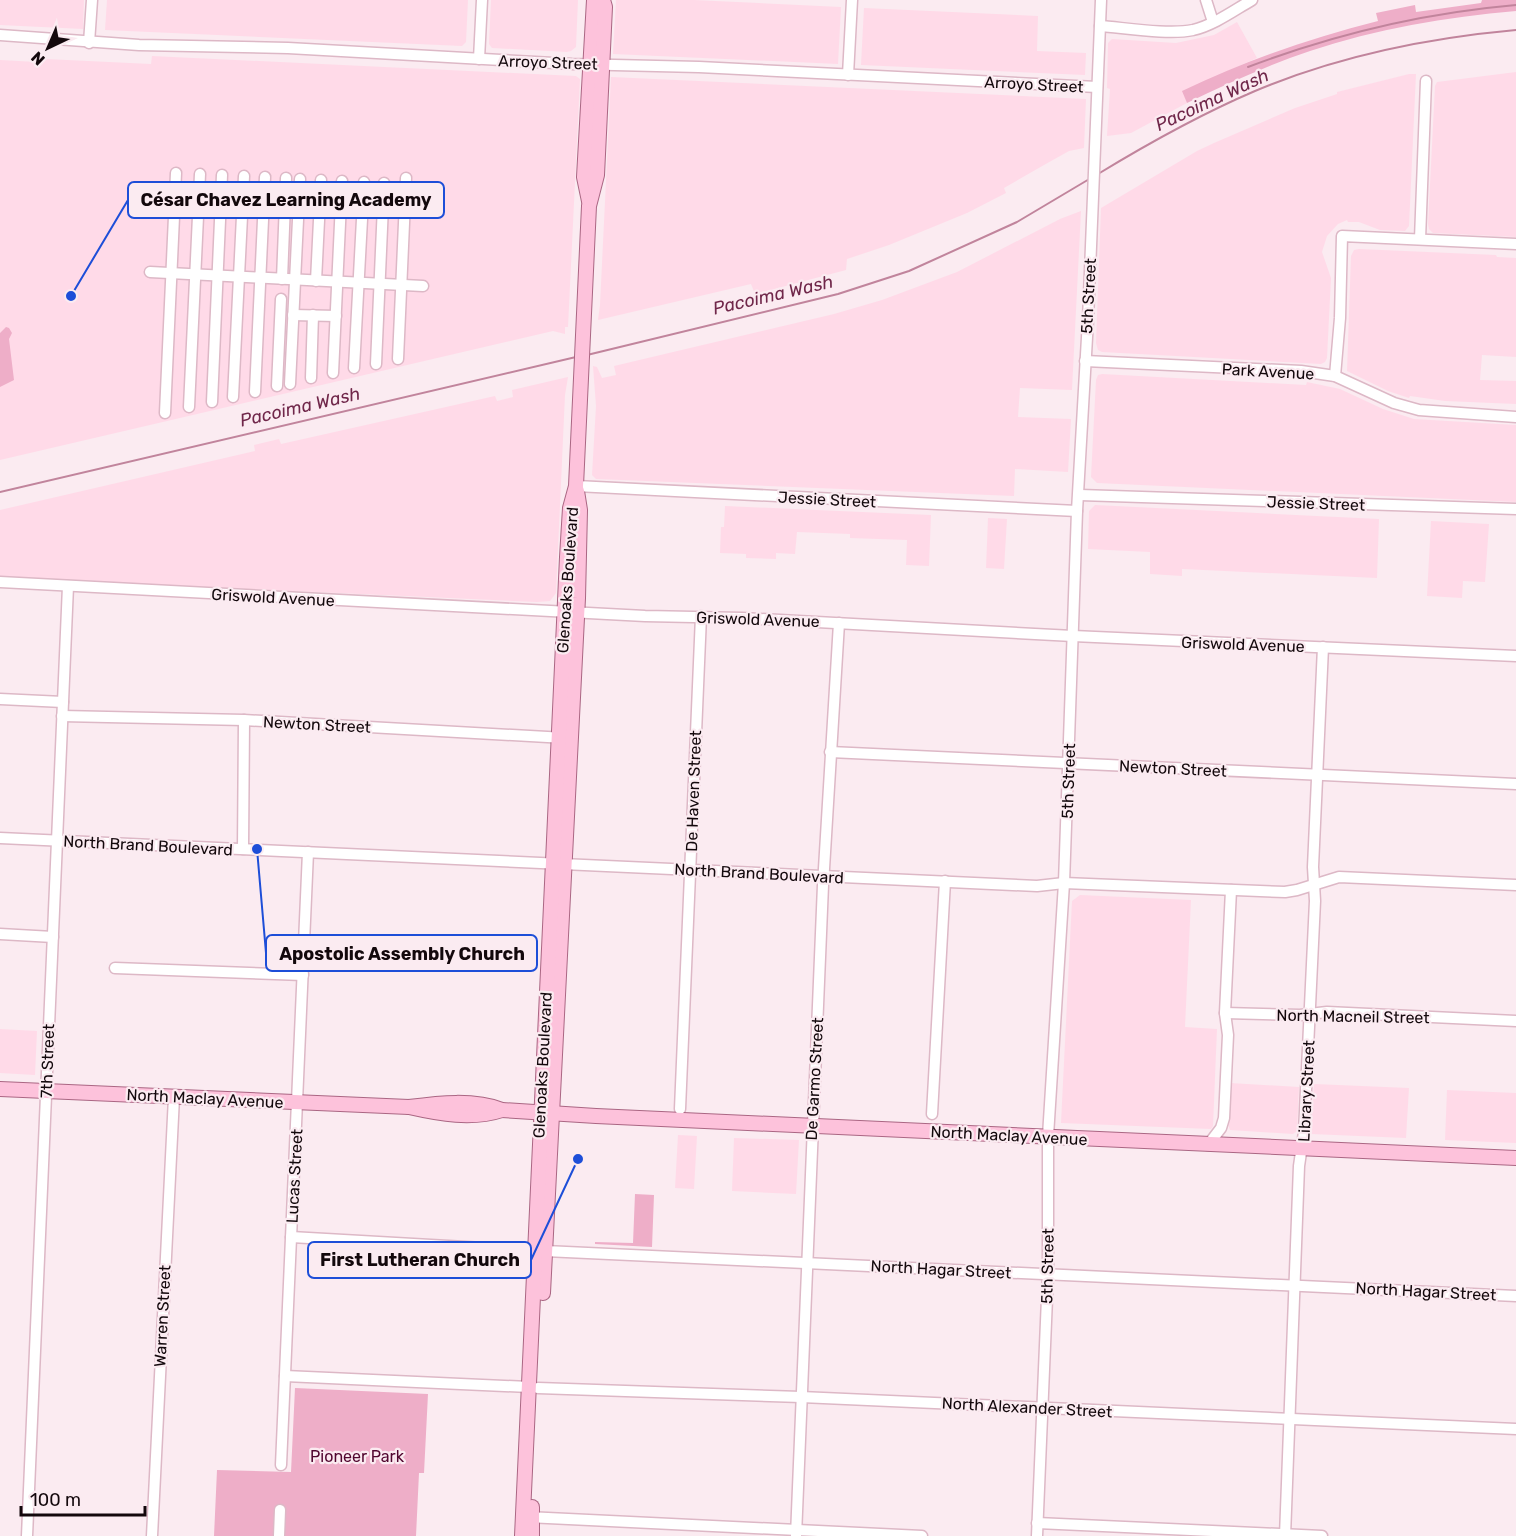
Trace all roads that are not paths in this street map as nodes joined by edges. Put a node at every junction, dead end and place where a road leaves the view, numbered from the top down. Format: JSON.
{"nodes":[{"id":1,"x":92,"y":0,"type":"edge"},
{"id":2,"x":482,"y":0,"type":"edge"},
{"id":3,"x":594,"y":0,"type":"edge"},
{"id":4,"x":603,"y":0,"type":"edge"},
{"id":5,"x":852,"y":0,"type":"edge"},
{"id":6,"x":1101,"y":0,"type":"edge"},
{"id":7,"x":1206,"y":0,"type":"edge"},
{"id":8,"x":1252,"y":0,"type":"edge"},
{"id":9,"x":1213,"y":22,"type":"junction"},
{"id":10,"x":1100,"y":26,"type":"junction"},
{"id":11,"x":0,"y":35,"type":"edge"},
{"id":12,"x":89,"y":43,"type":"junction"},
{"id":13,"x":479,"y":59,"type":"junction"},
{"id":14,"x":596,"y":65,"type":"junction"},
{"id":15,"x":848,"y":75,"type":"junction"},
{"id":16,"x":1426,"y":81,"type":"dead end"},
{"id":17,"x":1097,"y":87,"type":"junction"},
{"id":18,"x":177,"y":173,"type":"dead end"},
{"id":19,"x":200,"y":174,"type":"dead end"},
{"id":20,"x":222,"y":176,"type":"dead end"},
{"id":21,"x":244,"y":176,"type":"dead end"},
{"id":22,"x":265,"y":177,"type":"dead end"},
{"id":23,"x":286,"y":178,"type":"dead end"},
{"id":24,"x":406,"y":178,"type":"dead end"},
{"id":25,"x":300,"y":179,"type":"dead end"},
{"id":26,"x":321,"y":180,"type":"dead end"},
{"id":27,"x":342,"y":181,"type":"dead end"},
{"id":28,"x":364,"y":182,"type":"dead end"},
{"id":29,"x":384,"y":183,"type":"dead end"},
{"id":30,"x":1420,"y":239,"type":"junction"},
{"id":31,"x":1516,"y":244,"type":"edge"},
{"id":32,"x":150,"y":272,"type":"dead end"},
{"id":33,"x":172,"y":273,"type":"junction"},
{"id":34,"x":195,"y":274,"type":"junction"},
{"id":35,"x":217,"y":276,"type":"junction"},
{"id":36,"x":239,"y":277,"type":"junction"},
{"id":37,"x":261,"y":278,"type":"junction"},
{"id":38,"x":282,"y":279,"type":"junction"},
{"id":39,"x":294,"y":279,"type":"junction"},
{"id":40,"x":316,"y":280,"type":"junction"},
{"id":41,"x":337,"y":282,"type":"junction"},
{"id":42,"x":359,"y":283,"type":"junction"},
{"id":43,"x":380,"y":284,"type":"junction"},
{"id":44,"x":401,"y":285,"type":"junction"},
{"id":45,"x":423,"y":286,"type":"dead end"},
{"id":46,"x":281,"y":299,"type":"dead end"},
{"id":47,"x":293,"y":315,"type":"junction"},
{"id":48,"x":313,"y":315,"type":"junction"},
{"id":49,"x":336,"y":316,"type":"junction"},
{"id":50,"x":398,"y":358,"type":"dead end"},
{"id":51,"x":1085,"y":362,"type":"junction"},
{"id":52,"x":376,"y":364,"type":"dead end"},
{"id":53,"x":354,"y":368,"type":"dead end"},
{"id":54,"x":333,"y":373,"type":"dead end"},
{"id":55,"x":1335,"y":376,"type":"junction"},
{"id":56,"x":311,"y":378,"type":"dead end"},
{"id":57,"x":290,"y":384,"type":"dead end"},
{"id":58,"x":277,"y":386,"type":"dead end"},
{"id":59,"x":255,"y":392,"type":"dead end"},
{"id":60,"x":233,"y":397,"type":"dead end"},
{"id":61,"x":212,"y":402,"type":"dead end"},
{"id":62,"x":189,"y":407,"type":"dead end"},
{"id":63,"x":165,"y":413,"type":"dead end"},
{"id":64,"x":1516,"y":417,"type":"edge"},
{"id":65,"x":576,"y":486,"type":"junction"},
{"id":66,"x":1080,"y":495,"type":"junction"},
{"id":67,"x":1516,"y":509,"type":"edge"},
{"id":68,"x":1077,"y":511,"type":"junction"},
{"id":69,"x":0,"y":582,"type":"edge"},
{"id":70,"x":68,"y":586,"type":"junction"},
{"id":71,"x":570,"y":612,"type":"junction"},
{"id":72,"x":701,"y":616,"type":"junction"},
{"id":73,"x":839,"y":622,"type":"junction"},
{"id":74,"x":1073,"y":636,"type":"junction"},
{"id":75,"x":1323,"y":647,"type":"junction"},
{"id":76,"x":1516,"y":656,"type":"edge"},
{"id":77,"x":0,"y":699,"type":"edge"},
{"id":78,"x":63,"y":702,"type":"junction"},
{"id":79,"x":62,"y":716,"type":"junction"},
{"id":80,"x":244,"y":720,"type":"junction"},
{"id":81,"x":564,"y":738,"type":"junction"},
{"id":82,"x":830,"y":752,"type":"junction"},
{"id":83,"x":1069,"y":763,"type":"junction"},
{"id":84,"x":1317,"y":775,"type":"junction"},
{"id":85,"x":1516,"y":784,"type":"edge"},
{"id":86,"x":0,"y":838,"type":"edge"},
{"id":87,"x":57,"y":841,"type":"junction"},
{"id":88,"x":243,"y":849,"type":"junction"},
{"id":89,"x":308,"y":852,"type":"junction"},
{"id":90,"x":558,"y":864,"type":"junction"},
{"id":91,"x":690,"y":870,"type":"junction"},
{"id":92,"x":824,"y":876,"type":"junction"},
{"id":93,"x":945,"y":881,"type":"junction"},
{"id":94,"x":1064,"y":883,"type":"junction"},
{"id":95,"x":1314,"y":885,"type":"junction"},
{"id":96,"x":1516,"y":885,"type":"edge"},
{"id":97,"x":1231,"y":890,"type":"junction"},
{"id":98,"x":0,"y":934,"type":"edge"},
{"id":99,"x":53,"y":938,"type":"junction"},
{"id":100,"x":115,"y":968,"type":"dead end"},
{"id":101,"x":303,"y":975,"type":"junction"},
{"id":102,"x":1225,"y":1012,"type":"junction"},
{"id":103,"x":1310,"y":1015,"type":"junction"},
{"id":104,"x":1516,"y":1021,"type":"edge"},
{"id":105,"x":0,"y":1089,"type":"edge"},
{"id":106,"x":46,"y":1091,"type":"junction"},
{"id":107,"x":174,"y":1097,"type":"junction"},
{"id":108,"x":297,"y":1102,"type":"junction"},
{"id":109,"x":680,"y":1109,"type":"dead end"},
{"id":110,"x":547,"y":1113,"type":"junction"},
{"id":111,"x":932,"y":1114,"type":"dead end"},
{"id":112,"x":812,"y":1126,"type":"junction"},
{"id":113,"x":1048,"y":1136,"type":"junction"},
{"id":114,"x":1208,"y":1144,"type":"junction"},
{"id":115,"x":1302,"y":1149,"type":"junction"},
{"id":116,"x":1516,"y":1158,"type":"edge"},
{"id":117,"x":291,"y":1238,"type":"junction"},
{"id":118,"x":540,"y":1251,"type":"junction"},
{"id":119,"x":806,"y":1263,"type":"junction"},
{"id":120,"x":1048,"y":1274,"type":"junction"},
{"id":121,"x":1294,"y":1285,"type":"junction"},
{"id":122,"x":1516,"y":1296,"type":"edge"},
{"id":123,"x":285,"y":1376,"type":"junction"},
{"id":124,"x":534,"y":1388,"type":"junction"},
{"id":125,"x":801,"y":1397,"type":"junction"},
{"id":126,"x":1042,"y":1408,"type":"junction"},
{"id":127,"x":1288,"y":1419,"type":"junction"},
{"id":128,"x":1516,"y":1429,"type":"edge"},
{"id":129,"x":281,"y":1465,"type":"dead end"},
{"id":130,"x":280,"y":1510,"type":"dead end"},
{"id":131,"x":528,"y":1517,"type":"junction"},
{"id":132,"x":1037,"y":1523,"type":"junction"},
{"id":133,"x":796,"y":1533,"type":"edge"},
{"id":134,"x":1285,"y":1535,"type":"edge"},
{"id":135,"x":27,"y":1536,"type":"edge"},
{"id":136,"x":152,"y":1536,"type":"edge"},
{"id":137,"x":279,"y":1536,"type":"edge"},
{"id":138,"x":522,"y":1536,"type":"edge"},
{"id":139,"x":532,"y":1536,"type":"edge"},
{"id":140,"x":922,"y":1536,"type":"edge"},
{"id":141,"x":1037,"y":1536,"type":"edge"},
{"id":142,"x":1322,"y":1536,"type":"edge"}],
"edges":[{"from":1,"to":12,"type":"street"},
{"from":2,"to":13,"type":"street"},
{"from":3,"to":14,"type":"main road","name":"Glenoaks Boulevard"},
{"from":4,"to":14,"type":"main road","name":"Glenoaks Boulevard"},
{"from":5,"to":15,"type":"street"},
{"from":6,"to":10,"type":"street","name":"5th Street"},
{"from":7,"to":9,"type":"street"},
{"from":8,"to":9,"type":"street"},
{"from":9,"to":10,"type":"street"},
{"from":10,"to":17,"type":"street","name":"5th Street"},
{"from":11,"to":12,"type":"street","name":"Arroyo Street"},
{"from":12,"to":13,"type":"street","name":"Arroyo Street"},
{"from":13,"to":14,"type":"street","name":"Arroyo Street"},
{"from":14,"to":15,"type":"street","name":"Arroyo Street"},
{"from":14,"to":65,"type":"main road","name":"Glenoaks Boulevard"},
{"from":15,"to":17,"type":"street","name":"Arroyo Street"},
{"from":16,"to":30,"type":"street"},
{"from":17,"to":51,"type":"street","name":"5th Street"},
{"from":18,"to":33,"type":"street"},
{"from":19,"to":34,"type":"street"},
{"from":20,"to":35,"type":"street"},
{"from":21,"to":36,"type":"street"},
{"from":22,"to":37,"type":"street"},
{"from":23,"to":38,"type":"street"},
{"from":24,"to":44,"type":"street"},
{"from":25,"to":39,"type":"street"},
{"from":26,"to":40,"type":"street"},
{"from":27,"to":41,"type":"street"},
{"from":28,"to":42,"type":"street"},
{"from":29,"to":43,"type":"street"},
{"from":30,"to":31,"type":"street"},
{"from":30,"to":55,"type":"street"},
{"from":32,"to":33,"type":"street"},
{"from":33,"to":34,"type":"street"},
{"from":33,"to":63,"type":"street"},
{"from":34,"to":35,"type":"street"},
{"from":34,"to":62,"type":"street"},
{"from":35,"to":36,"type":"street"},
{"from":35,"to":61,"type":"street"},
{"from":36,"to":37,"type":"street"},
{"from":36,"to":60,"type":"street"},
{"from":37,"to":38,"type":"street"},
{"from":37,"to":59,"type":"street"},
{"from":38,"to":39,"type":"street"},
{"from":39,"to":40,"type":"street"},
{"from":39,"to":47,"type":"street"},
{"from":40,"to":41,"type":"street"},
{"from":41,"to":42,"type":"street"},
{"from":41,"to":49,"type":"street"},
{"from":42,"to":43,"type":"street"},
{"from":42,"to":53,"type":"street"},
{"from":43,"to":44,"type":"street"},
{"from":43,"to":52,"type":"street"},
{"from":44,"to":45,"type":"street"},
{"from":44,"to":50,"type":"street"},
{"from":46,"to":58,"type":"street"},
{"from":47,"to":48,"type":"street"},
{"from":47,"to":57,"type":"street"},
{"from":48,"to":49,"type":"street"},
{"from":48,"to":56,"type":"street"},
{"from":49,"to":54,"type":"street"},
{"from":51,"to":55,"type":"street","name":"Park Avenue"},
{"from":51,"to":66,"type":"street","name":"5th Street"},
{"from":55,"to":64,"type":"street","name":"Park Avenue"},
{"from":65,"to":68,"type":"street","name":"Jessie Street"},
{"from":65,"to":71,"type":"main road","name":"Glenoaks Boulevard"},
{"from":66,"to":67,"type":"street","name":"Jessie Street"},
{"from":66,"to":68,"type":"street","name":"5th Street"},
{"from":68,"to":74,"type":"street","name":"5th Street"},
{"from":69,"to":70,"type":"street","name":"Griswold Avenue"},
{"from":70,"to":71,"type":"street","name":"Griswold Avenue"},
{"from":70,"to":78,"type":"street","name":"7th Street"},
{"from":71,"to":72,"type":"street","name":"Griswold Avenue"},
{"from":71,"to":81,"type":"main road","name":"Glenoaks Boulevard"},
{"from":72,"to":73,"type":"street","name":"Griswold Avenue"},
{"from":72,"to":91,"type":"street","name":"De Haven Street"},
{"from":73,"to":74,"type":"street","name":"Griswold Avenue"},
{"from":73,"to":82,"type":"street","name":"De Garmo Street"},
{"from":74,"to":75,"type":"street","name":"Griswold Avenue"},
{"from":74,"to":83,"type":"street","name":"5th Street"},
{"from":75,"to":76,"type":"street","name":"Griswold Avenue"},
{"from":75,"to":84,"type":"street","name":"Library Street"},
{"from":77,"to":78,"type":"street"},
{"from":78,"to":79,"type":"street","name":"7th Street"},
{"from":79,"to":80,"type":"street","name":"Newton Street"},
{"from":79,"to":87,"type":"street","name":"7th Street"},
{"from":80,"to":81,"type":"street","name":"Newton Street"},
{"from":80,"to":88,"type":"street"},
{"from":81,"to":90,"type":"main road","name":"Glenoaks Boulevard"},
{"from":82,"to":83,"type":"street","name":"Newton Street"},
{"from":82,"to":92,"type":"street","name":"De Garmo Street"},
{"from":83,"to":84,"type":"street","name":"Newton Street"},
{"from":83,"to":94,"type":"street","name":"5th Street"},
{"from":84,"to":85,"type":"street","name":"Newton Street"},
{"from":84,"to":95,"type":"street","name":"Library Street"},
{"from":86,"to":87,"type":"street","name":"North Brand Boulevard"},
{"from":87,"to":88,"type":"street","name":"North Brand Boulevard"},
{"from":87,"to":99,"type":"street","name":"7th Street"},
{"from":88,"to":89,"type":"street","name":"North Brand Boulevard"},
{"from":89,"to":90,"type":"street","name":"North Brand Boulevard"},
{"from":89,"to":101,"type":"street","name":"Lucas Street"},
{"from":90,"to":91,"type":"street","name":"North Brand Boulevard"},
{"from":90,"to":110,"type":"main road","name":"Glenoaks Boulevard"},
{"from":91,"to":92,"type":"street","name":"North Brand Boulevard"},
{"from":91,"to":109,"type":"street","name":"De Haven Street"},
{"from":92,"to":93,"type":"street","name":"North Brand Boulevard"},
{"from":92,"to":112,"type":"street","name":"De Garmo Street"},
{"from":93,"to":94,"type":"street","name":"North Brand Boulevard"},
{"from":93,"to":111,"type":"street"},
{"from":94,"to":97,"type":"street","name":"North Brand Boulevard"},
{"from":94,"to":113,"type":"street","name":"5th Street"},
{"from":95,"to":96,"type":"street","name":"North Brand Boulevard"},
{"from":95,"to":97,"type":"street","name":"North Brand Boulevard"},
{"from":95,"to":103,"type":"street","name":"Library Street"},
{"from":97,"to":102,"type":"street"},
{"from":98,"to":99,"type":"street"},
{"from":99,"to":106,"type":"street","name":"7th Street"},
{"from":100,"to":101,"type":"street"},
{"from":101,"to":108,"type":"street","name":"Lucas Street"},
{"from":102,"to":103,"type":"street","name":"North Macneil Street"},
{"from":102,"to":114,"type":"street"},
{"from":103,"to":104,"type":"street","name":"North Macneil Street"},
{"from":103,"to":115,"type":"street","name":"Library Street"},
{"from":105,"to":106,"type":"main road","name":"North Maclay Avenue"},
{"from":106,"to":107,"type":"main road","name":"North Maclay Avenue"},
{"from":106,"to":135,"type":"street","name":"7th Street"},
{"from":107,"to":108,"type":"main road","name":"North Maclay Avenue"},
{"from":107,"to":136,"type":"street","name":"Warren Street"},
{"from":108,"to":110,"type":"main road","name":"North Maclay Avenue"},
{"from":108,"to":117,"type":"street","name":"Lucas Street"},
{"from":110,"to":112,"type":"main road","name":"North Maclay Avenue"},
{"from":110,"to":118,"type":"main road","name":"Glenoaks Boulevard"},
{"from":112,"to":113,"type":"main road","name":"North Maclay Avenue"},
{"from":112,"to":119,"type":"street","name":"De Garmo Street"},
{"from":113,"to":114,"type":"main road","name":"North Maclay Avenue"},
{"from":113,"to":120,"type":"street","name":"5th Street"},
{"from":114,"to":115,"type":"main road","name":"North Maclay Avenue"},
{"from":115,"to":116,"type":"main road","name":"North Maclay Avenue"},
{"from":115,"to":121,"type":"street","name":"Library Street"},
{"from":117,"to":118,"type":"street","name":"North Hagar Street"},
{"from":117,"to":123,"type":"street","name":"Lucas Street"},
{"from":118,"to":119,"type":"street","name":"North Hagar Street"},
{"from":118,"to":124,"type":"main road","name":"Glenoaks Boulevard"},
{"from":119,"to":120,"type":"street","name":"North Hagar Street"},
{"from":119,"to":125,"type":"street","name":"De Garmo Street"},
{"from":120,"to":121,"type":"street","name":"North Hagar Street"},
{"from":120,"to":126,"type":"street","name":"5th Street"},
{"from":121,"to":122,"type":"street","name":"North Hagar Street"},
{"from":121,"to":127,"type":"street","name":"Library Street"},
{"from":123,"to":124,"type":"street","name":"North Alexander Street"},
{"from":123,"to":129,"type":"street","name":"Lucas Street"},
{"from":124,"to":125,"type":"street","name":"North Alexander Street"},
{"from":124,"to":131,"type":"main road","name":"Glenoaks Boulevard"},
{"from":125,"to":126,"type":"street","name":"North Alexander Street"},
{"from":125,"to":133,"type":"street","name":"De Garmo Street"},
{"from":126,"to":127,"type":"street","name":"North Alexander Street"},
{"from":126,"to":132,"type":"street","name":"5th Street"},
{"from":127,"to":128,"type":"street","name":"North Alexander Street"},
{"from":127,"to":134,"type":"street","name":"Library Street"},
{"from":130,"to":137,"type":"street"},
{"from":131,"to":133,"type":"street"},
{"from":131,"to":138,"type":"main road","name":"Glenoaks Boulevard"},
{"from":131,"to":139,"type":"main road","name":"Glenoaks Boulevard"},
{"from":132,"to":134,"type":"street"},
{"from":132,"to":141,"type":"street","name":"5th Street"},
{"from":133,"to":140,"type":"street"},
{"from":134,"to":142,"type":"street"}]}
